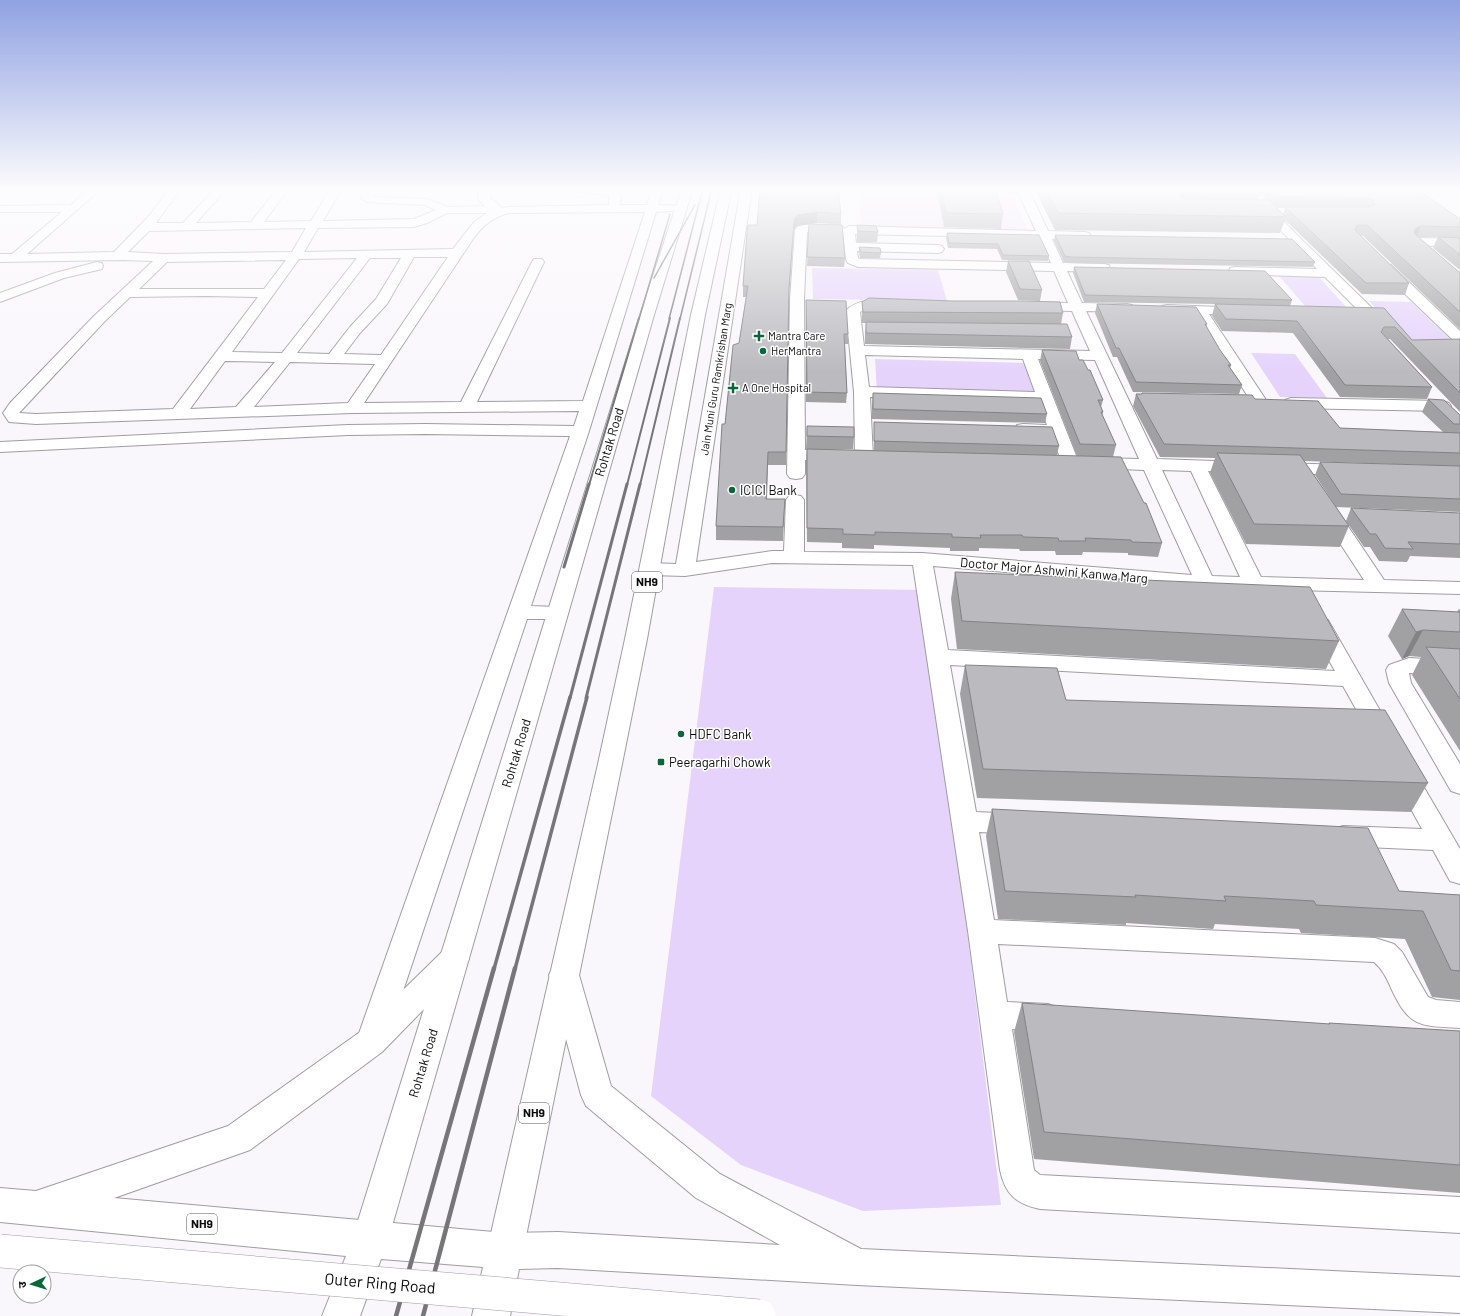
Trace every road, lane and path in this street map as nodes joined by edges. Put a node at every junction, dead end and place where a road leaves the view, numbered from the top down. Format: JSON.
{"nodes":[{"id":1,"x":26,"y":249,"type":"edge"},
{"id":2,"x":126,"y":249,"type":"edge"},
{"id":3,"x":299,"y":249,"type":"edge"},
{"id":4,"x":459,"y":249,"type":"edge"},
{"id":5,"x":637,"y":249,"type":"edge"},
{"id":6,"x":668,"y":249,"type":"edge"},
{"id":7,"x":713,"y":249,"type":"edge"},
{"id":8,"x":737,"y":249,"type":"edge"},
{"id":9,"x":800,"y":249,"type":"edge"},
{"id":10,"x":851,"y":249,"type":"edge"},
{"id":11,"x":931,"y":249,"type":"edge"},
{"id":12,"x":1305,"y":249,"type":"edge"},
{"id":13,"x":1425,"y":249,"type":"edge"},
{"id":14,"x":951,"y":250,"type":"edge"},
{"id":15,"x":1036,"y":251,"type":"edge"},
{"id":16,"x":1051,"y":252,"type":"joint"},
{"id":17,"x":410,"y":253,"type":"junction"},
{"id":18,"x":457,"y":253,"type":"junction"},
{"id":19,"x":367,"y":254,"type":"junction"},
{"id":20,"x":296,"y":255,"type":"junction"},
{"id":21,"x":120,"y":256,"type":"junction"},
{"id":22,"x":1433,"y":256,"type":"edge"},
{"id":23,"x":1375,"y":257,"type":"edge"},
{"id":24,"x":0,"y":258,"type":"edge"},
{"id":25,"x":16,"y":258,"type":"junction"},
{"id":26,"x":164,"y":258,"type":"junction"},
{"id":27,"x":538,"y":262,"type":"dead end"},
{"id":28,"x":1058,"y":267,"type":"junction"},
{"id":29,"x":1114,"y":268,"type":"edge"},
{"id":30,"x":1225,"y":270,"type":"edge"},
{"id":31,"x":1328,"y":272,"type":"junction"},
{"id":32,"x":126,"y":293,"type":"junction"},
{"id":33,"x":267,"y":294,"type":"junction"},
{"id":34,"x":0,"y":298,"type":"edge"},
{"id":35,"x":904,"y":304,"type":"edge"},
{"id":36,"x":1014,"y":306,"type":"edge"},
{"id":37,"x":1077,"y":307,"type":"junction"},
{"id":38,"x":1138,"y":309,"type":"edge"},
{"id":39,"x":1154,"y":309,"type":"edge"},
{"id":40,"x":1199,"y":310,"type":"junction"},
{"id":41,"x":1253,"y":311,"type":"edge"},
{"id":42,"x":1338,"y":313,"type":"edge"},
{"id":43,"x":855,"y":328,"type":"junction"},
{"id":44,"x":871,"y":328,"type":"edge"},
{"id":45,"x":1072,"y":330,"type":"dead end"},
{"id":46,"x":1088,"y":330,"type":"junction"},
{"id":47,"x":1460,"y":339,"type":"edge"},
{"id":48,"x":858,"y":350,"type":"junction"},
{"id":49,"x":1028,"y":354,"type":"junction"},
{"id":50,"x":221,"y":356,"type":"junction"},
{"id":51,"x":1100,"y":356,"type":"junction"},
{"id":52,"x":286,"y":358,"type":"junction"},
{"id":53,"x":333,"y":359,"type":"junction"},
{"id":54,"x":386,"y":360,"type":"junction"},
{"id":55,"x":1428,"y":390,"type":"edge"},
{"id":56,"x":862,"y":392,"type":"junction"},
{"id":57,"x":1046,"y":397,"type":"junction"},
{"id":58,"x":467,"y":406,"type":"junction"},
{"id":59,"x":589,"y":406,"type":"junction"},
{"id":60,"x":353,"y":408,"type":"junction"},
{"id":61,"x":241,"y":412,"type":"junction"},
{"id":62,"x":178,"y":414,"type":"junction"},
{"id":63,"x":1011,"y":429,"type":"edge"},
{"id":64,"x":580,"y":430,"type":"junction"},
{"id":65,"x":1058,"y":430,"type":"junction"},
{"id":66,"x":0,"y":447,"type":"edge"},
{"id":67,"x":796,"y":455,"type":"junction"},
{"id":68,"x":1151,"y":465,"type":"junction"},
{"id":69,"x":1197,"y":466,"type":"junction"},
{"id":70,"x":1300,"y":469,"type":"junction"},
{"id":71,"x":1361,"y":470,"type":"edge"},
{"id":72,"x":796,"y":474,"type":"dead end"},
{"id":73,"x":795,"y":500,"type":"dead end"},
{"id":74,"x":1329,"y":513,"type":"junction"},
{"id":75,"x":1352,"y":514,"type":"edge"},
{"id":76,"x":794,"y":557,"type":"junction"},
{"id":77,"x":922,"y":559,"type":"junction"},
{"id":78,"x":650,"y":569,"type":"junction"},
{"id":79,"x":685,"y":570,"type":"junction"},
{"id":80,"x":1205,"y":582,"type":"junction"},
{"id":81,"x":1254,"y":584,"type":"junction"},
{"id":82,"x":1296,"y":584,"type":"junction"},
{"id":83,"x":1378,"y":586,"type":"junction"},
{"id":84,"x":1460,"y":588,"type":"edge"},
{"id":85,"x":519,"y":612,"type":"junction"},
{"id":86,"x":558,"y":613,"type":"junction"},
{"id":87,"x":938,"y":657,"type":"junction"},
{"id":88,"x":1460,"y":668,"type":"edge"},
{"id":89,"x":1350,"y":679,"type":"junction"},
{"id":90,"x":1452,"y":755,"type":"edge"},
{"id":91,"x":1460,"y":785,"type":"edge"},
{"id":92,"x":965,"y":821,"type":"junction"},
{"id":93,"x":1044,"y":825,"type":"edge"},
{"id":94,"x":1322,"y":836,"type":"edge"},
{"id":95,"x":1441,"y":840,"type":"junction"},
{"id":96,"x":1460,"y":873,"type":"edge"},
{"id":97,"x":982,"y":931,"type":"junction"},
{"id":98,"x":454,"y":959,"type":"junction"},
{"id":99,"x":564,"y":975,"type":"junction"},
{"id":100,"x":994,"y":1015,"type":"junction"},
{"id":101,"x":1460,"y":1015,"type":"edge"},
{"id":102,"x":1073,"y":1020,"type":"edge"},
{"id":103,"x":371,"y":1042,"type":"junction"},
{"id":104,"x":0,"y":1205,"type":"edge"},
{"id":105,"x":35,"y":1208,"type":"junction"},
{"id":106,"x":1460,"y":1215,"type":"edge"},
{"id":107,"x":370,"y":1240,"type":"junction"},
{"id":108,"x":0,"y":1251,"type":"edge"},
{"id":109,"x":505,"y":1251,"type":"junction"},
{"id":110,"x":857,"y":1267,"type":"junction"},
{"id":111,"x":1460,"y":1295,"type":"edge"},
{"id":112,"x":341,"y":1316,"type":"edge"},
{"id":113,"x":491,"y":1316,"type":"edge"},
{"id":114,"x":759,"y":1316,"type":"edge"}],
"edges":[{"from":1,"to":25,"type":"main road"},
{"from":2,"to":21,"type":"main road"},
{"from":3,"to":20,"type":"main road"},
{"from":4,"to":18,"type":"main road"},
{"from":5,"to":59,"type":"main road"},
{"from":6,"to":86,"type":"main road","name":"Rohtak Road"},
{"from":7,"to":78,"type":"main road","number":"NH9"},
{"from":8,"to":79,"type":"main road","name":"Jain Muni Guru Ramkrishan Marg"},
{"from":9,"to":67,"type":"main road"},
{"from":10,"to":28,"type":"main road"},
{"from":11,"to":14,"type":"main road"},
{"from":12,"to":31,"type":"main road"},
{"from":13,"to":22,"type":"main road"},
{"from":15,"to":16,"type":"main road"},
{"from":16,"to":28,"type":"main road"},
{"from":17,"to":18,"type":"main road"},
{"from":17,"to":19,"type":"main road"},
{"from":17,"to":53,"type":"main road"},
{"from":18,"to":54,"type":"main road"},
{"from":19,"to":20,"type":"main road"},
{"from":19,"to":52,"type":"main road"},
{"from":20,"to":26,"type":"main road"},
{"from":20,"to":33,"type":"main road"},
{"from":21,"to":25,"type":"main road"},
{"from":21,"to":26,"type":"main road"},
{"from":21,"to":34,"type":"main road"},
{"from":23,"to":47,"type":"main road"},
{"from":24,"to":25,"type":"main road"},
{"from":26,"to":32,"type":"main road"},
{"from":27,"to":58,"type":"main road"},
{"from":28,"to":29,"type":"main road"},
{"from":28,"to":37,"type":"main road"},
{"from":30,"to":31,"type":"main road"},
{"from":31,"to":42,"type":"main road"},
{"from":32,"to":33,"type":"main road"},
{"from":32,"to":62,"type":"main road"},
{"from":33,"to":50,"type":"main road"},
{"from":35,"to":43,"type":"main road"},
{"from":36,"to":37,"type":"main road"},
{"from":37,"to":38,"type":"main road"},
{"from":37,"to":46,"type":"main road"},
{"from":39,"to":40,"type":"main road"},
{"from":40,"to":41,"type":"main road"},
{"from":40,"to":55,"type":"main road"},
{"from":43,"to":44,"type":"main road"},
{"from":43,"to":48,"type":"main road"},
{"from":45,"to":46,"type":"main road"},
{"from":46,"to":51,"type":"main road"},
{"from":48,"to":49,"type":"main road"},
{"from":48,"to":56,"type":"main road"},
{"from":49,"to":51,"type":"main road"},
{"from":49,"to":57,"type":"main road"},
{"from":50,"to":52,"type":"main road"},
{"from":50,"to":62,"type":"main road"},
{"from":51,"to":68,"type":"main road"},
{"from":52,"to":53,"type":"main road"},
{"from":52,"to":61,"type":"main road"},
{"from":53,"to":54,"type":"main road"},
{"from":54,"to":60,"type":"main road"},
{"from":56,"to":57,"type":"main road"},
{"from":56,"to":67,"type":"main road"},
{"from":57,"to":65,"type":"main road"},
{"from":58,"to":59,"type":"main road"},
{"from":58,"to":60,"type":"main road"},
{"from":59,"to":64,"type":"main road"},
{"from":60,"to":61,"type":"main road"},
{"from":61,"to":62,"type":"main road"},
{"from":63,"to":65,"type":"main road"},
{"from":64,"to":66,"type":"main road"},
{"from":64,"to":85,"type":"main road"},
{"from":65,"to":68,"type":"main road"},
{"from":67,"to":72,"type":"main road"},
{"from":68,"to":69,"type":"main road"},
{"from":68,"to":80,"type":"main road"},
{"from":69,"to":70,"type":"main road"},
{"from":69,"to":81,"type":"main road"},
{"from":70,"to":71,"type":"main road"},
{"from":70,"to":74,"type":"main road"},
{"from":73,"to":76,"type":"main road"},
{"from":74,"to":75,"type":"main road"},
{"from":74,"to":83,"type":"main road"},
{"from":76,"to":77,"type":"main road","name":"Doctor Major Ashwini Kanwa Marg"},
{"from":76,"to":79,"type":"main road","name":"Doctor Major Ashwini Kanwa Marg"},
{"from":77,"to":80,"type":"main road","name":"Doctor Major Ashwini Kanwa Marg"},
{"from":77,"to":87,"type":"main road"},
{"from":78,"to":79,"type":"main road","name":"Doctor Major Ashwini Kanwa Marg"},
{"from":78,"to":99,"type":"main road","number":"NH9"},
{"from":80,"to":81,"type":"main road","name":"Doctor Major Ashwini Kanwa Marg"},
{"from":81,"to":82,"type":"main road","name":"Doctor Major Ashwini Kanwa Marg"},
{"from":82,"to":83,"type":"main road","name":"Doctor Major Ashwini Kanwa Marg"},
{"from":82,"to":89,"type":"main road"},
{"from":83,"to":84,"type":"main road","name":"Doctor Major Ashwini Kanwa Marg"},
{"from":85,"to":86,"type":"main road"},
{"from":85,"to":103,"type":"main road"},
{"from":86,"to":98,"type":"main road","name":"Rohtak Road"},
{"from":87,"to":89,"type":"main road"},
{"from":87,"to":92,"type":"main road"},
{"from":88,"to":90,"type":"main road"},
{"from":89,"to":95,"type":"main road"},
{"from":90,"to":91,"type":"main road"},
{"from":92,"to":93,"type":"main road"},
{"from":92,"to":97,"type":"main road"},
{"from":94,"to":95,"type":"main road"},
{"from":95,"to":96,"type":"main road"},
{"from":97,"to":100,"type":"main road"},
{"from":97,"to":101,"type":"main road"},
{"from":98,"to":103,"type":"main road"},
{"from":98,"to":107,"type":"main road","name":"Rohtak Road"},
{"from":99,"to":109,"type":"main road","number":"NH9"},
{"from":99,"to":110,"type":"main road"},
{"from":100,"to":102,"type":"main road"},
{"from":100,"to":106,"type":"main road"},
{"from":103,"to":105,"type":"main road"},
{"from":104,"to":105,"type":"main road","number":"NH9"},
{"from":105,"to":107,"type":"main road","number":"NH9"},
{"from":107,"to":109,"type":"main road","number":"NH9"},
{"from":107,"to":112,"type":"main road","name":"Rohtak Road"},
{"from":108,"to":114,"type":"main road","name":"Outer Ring Road","bridge":true},
{"from":109,"to":110,"type":"main road"},
{"from":109,"to":113,"type":"main road","number":"NH9"},
{"from":110,"to":111,"type":"main road"}]}
